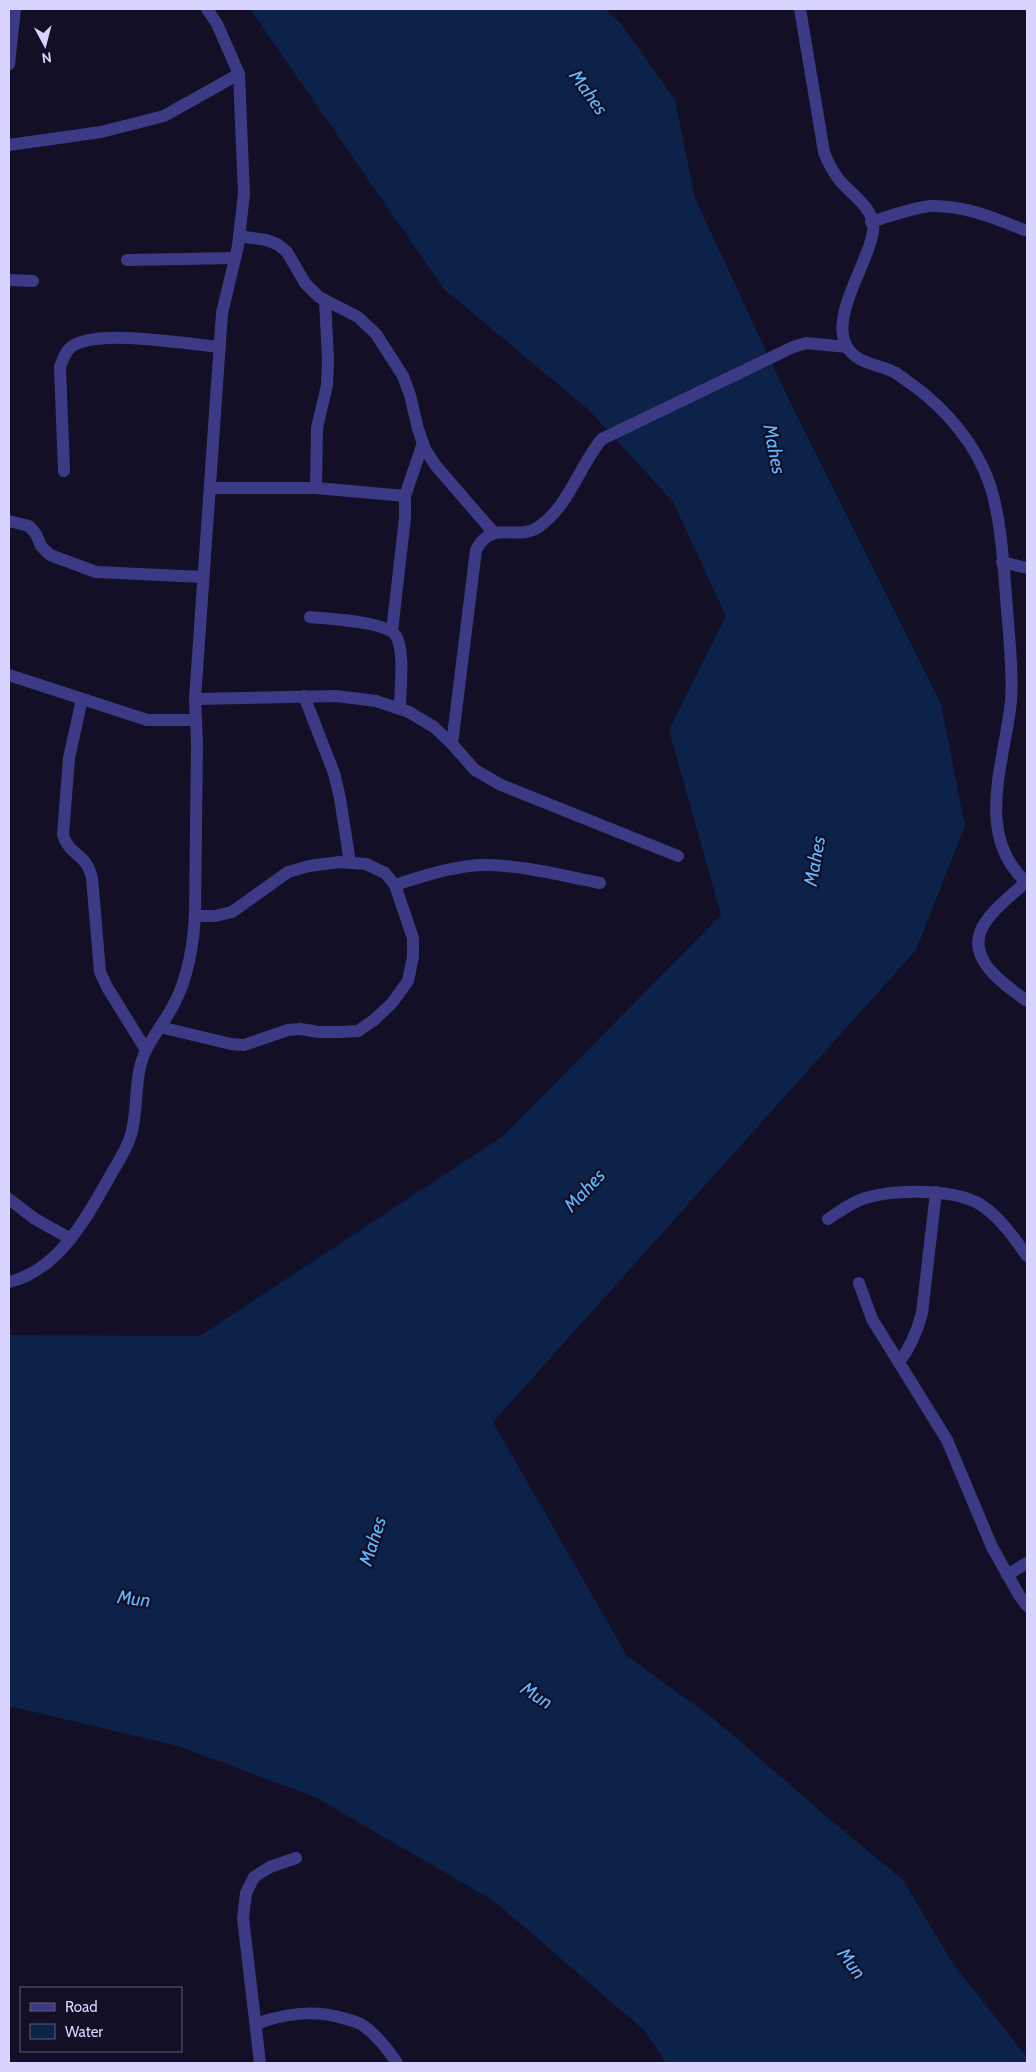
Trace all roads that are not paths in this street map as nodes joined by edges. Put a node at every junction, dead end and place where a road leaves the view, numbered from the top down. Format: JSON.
{"nodes":[{"id":1,"x":15,"y":9,"type":"edge"},
{"id":2,"x":207,"y":9,"type":"edge"},
{"id":3,"x":801,"y":13,"type":"edge"},
{"id":4,"x":9,"y":64,"type":"edge"},
{"id":5,"x":239,"y":74,"type":"junction"},
{"id":6,"x":9,"y":145,"type":"edge"},
{"id":7,"x":871,"y":222,"type":"junction"},
{"id":8,"x":1024,"y":230,"type":"dead end"},
{"id":9,"x":239,"y":236,"type":"junction"},
{"id":10,"x":235,"y":258,"type":"junction"},
{"id":11,"x":127,"y":260,"type":"dead end"},
{"id":12,"x":9,"y":280,"type":"edge"},
{"id":13,"x":33,"y":281,"type":"dead end"},
{"id":14,"x":325,"y":300,"type":"junction"},
{"id":15,"x":220,"y":347,"type":"junction"},
{"id":16,"x":846,"y":347,"type":"junction"},
{"id":17,"x":423,"y":444,"type":"junction"},
{"id":18,"x":64,"y":471,"type":"dead end"},
{"id":19,"x":210,"y":488,"type":"junction"},
{"id":20,"x":316,"y":488,"type":"junction"},
{"id":21,"x":405,"y":496,"type":"junction"},
{"id":22,"x":9,"y":521,"type":"edge"},
{"id":23,"x":494,"y":533,"type":"junction"},
{"id":24,"x":1002,"y":562,"type":"junction"},
{"id":25,"x":1027,"y":568,"type":"edge"},
{"id":26,"x":204,"y":577,"type":"junction"},
{"id":27,"x":310,"y":617,"type":"dead end"},
{"id":28,"x":392,"y":631,"type":"junction"},
{"id":29,"x":9,"y":675,"type":"edge"},
{"id":30,"x":304,"y":696,"type":"junction"},
{"id":31,"x":194,"y":699,"type":"junction"},
{"id":32,"x":82,"y":700,"type":"junction"},
{"id":33,"x":400,"y":709,"type":"junction"},
{"id":34,"x":196,"y":720,"type":"junction"},
{"id":35,"x":452,"y":744,"type":"junction"},
{"id":36,"x":678,"y":856,"type":"dead end"},
{"id":37,"x":350,"y":863,"type":"junction"},
{"id":38,"x":600,"y":883,"type":"dead end"},
{"id":39,"x":1026,"y":883,"type":"edge"},
{"id":40,"x":395,"y":885,"type":"junction"},
{"id":41,"x":195,"y":916,"type":"junction"},
{"id":42,"x":1027,"y":1001,"type":"edge"},
{"id":43,"x":160,"y":1027,"type":"junction"},
{"id":44,"x":146,"y":1050,"type":"junction"},
{"id":45,"x":936,"y":1192,"type":"junction"},
{"id":46,"x":9,"y":1199,"type":"edge"},
{"id":47,"x":828,"y":1219,"type":"dead end"},
{"id":48,"x":71,"y":1239,"type":"junction"},
{"id":49,"x":1027,"y":1256,"type":"edge"},
{"id":50,"x":9,"y":1282,"type":"edge"},
{"id":51,"x":859,"y":1283,"type":"dead end"},
{"id":52,"x":899,"y":1362,"type":"junction"},
{"id":53,"x":1027,"y":1563,"type":"edge"},
{"id":54,"x":1007,"y":1575,"type":"junction"},
{"id":55,"x":1027,"y":1606,"type":"edge"},
{"id":56,"x":296,"y":1858,"type":"dead end"},
{"id":57,"x":256,"y":2024,"type":"junction"},
{"id":58,"x":260,"y":2063,"type":"edge"},
{"id":59,"x":397,"y":2063,"type":"edge"}],
"edges":[{"from":1,"to":4,"type":"street"},
{"from":2,"to":5,"type":"street"},
{"from":3,"to":7,"type":"street"},
{"from":5,"to":6,"type":"street"},
{"from":5,"to":9,"type":"street"},
{"from":7,"to":8,"type":"street"},
{"from":7,"to":16,"type":"street"},
{"from":9,"to":10,"type":"street"},
{"from":9,"to":14,"type":"street"},
{"from":10,"to":11,"type":"street"},
{"from":10,"to":15,"type":"street"},
{"from":12,"to":13,"type":"street"},
{"from":14,"to":17,"type":"street"},
{"from":14,"to":20,"type":"street"},
{"from":15,"to":18,"type":"street"},
{"from":15,"to":19,"type":"street"},
{"from":16,"to":23,"type":"street"},
{"from":16,"to":24,"type":"street"},
{"from":17,"to":21,"type":"street"},
{"from":17,"to":23,"type":"street"},
{"from":19,"to":20,"type":"street"},
{"from":19,"to":26,"type":"street"},
{"from":20,"to":21,"type":"street"},
{"from":21,"to":28,"type":"street"},
{"from":22,"to":26,"type":"street"},
{"from":23,"to":35,"type":"street"},
{"from":24,"to":25,"type":"street"},
{"from":24,"to":39,"type":"street"},
{"from":26,"to":31,"type":"street"},
{"from":27,"to":28,"type":"street"},
{"from":28,"to":33,"type":"street"},
{"from":29,"to":32,"type":"street"},
{"from":30,"to":31,"type":"street"},
{"from":30,"to":33,"type":"street"},
{"from":30,"to":37,"type":"street"},
{"from":31,"to":34,"type":"street"},
{"from":32,"to":34,"type":"street"},
{"from":32,"to":44,"type":"street"},
{"from":33,"to":35,"type":"street"},
{"from":34,"to":41,"type":"street"},
{"from":35,"to":36,"type":"street"},
{"from":37,"to":40,"type":"street"},
{"from":37,"to":41,"type":"street"},
{"from":38,"to":40,"type":"street"},
{"from":39,"to":42,"type":"street"},
{"from":40,"to":43,"type":"street"},
{"from":41,"to":43,"type":"street"},
{"from":43,"to":44,"type":"street"},
{"from":44,"to":48,"type":"street"},
{"from":45,"to":47,"type":"street"},
{"from":45,"to":49,"type":"street"},
{"from":45,"to":52,"type":"street"},
{"from":46,"to":48,"type":"street"},
{"from":48,"to":50,"type":"street"},
{"from":51,"to":52,"type":"street"},
{"from":52,"to":54,"type":"street"},
{"from":53,"to":54,"type":"street"},
{"from":54,"to":55,"type":"street"},
{"from":56,"to":57,"type":"street"},
{"from":57,"to":58,"type":"street"},
{"from":57,"to":59,"type":"street"}]}
